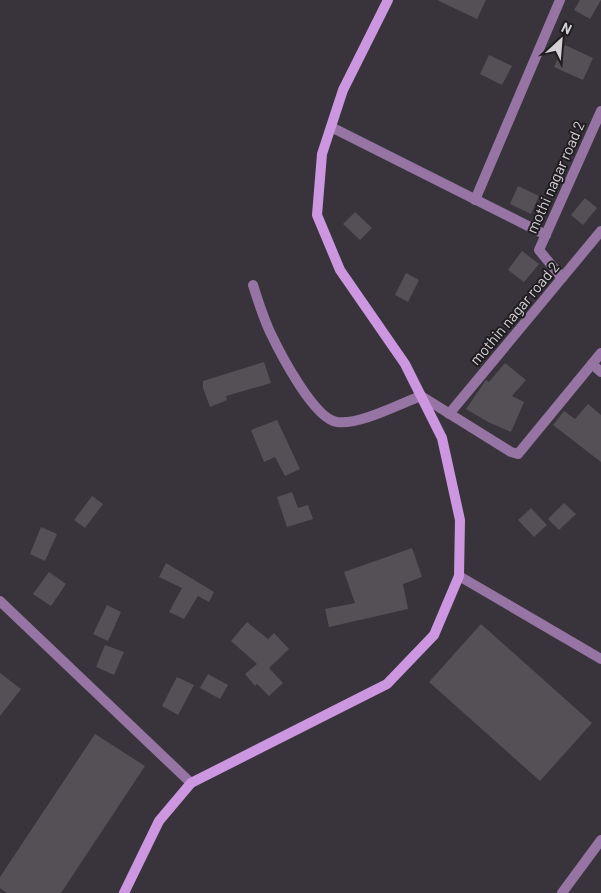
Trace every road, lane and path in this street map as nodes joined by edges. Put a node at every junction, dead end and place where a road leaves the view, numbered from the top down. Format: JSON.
{"nodes":[{"id":1,"x":388,"y":0,"type":"edge"},
{"id":2,"x":560,"y":0,"type":"edge"},
{"id":3,"x":601,"y":111,"type":"edge"},
{"id":4,"x":331,"y":127,"type":"junction"},
{"id":5,"x":475,"y":200,"type":"junction"},
{"id":6,"x":601,"y":231,"type":"edge"},
{"id":7,"x":546,"y":235,"type":"junction"},
{"id":8,"x":562,"y":278,"type":"junction"},
{"id":9,"x":252,"y":285,"type":"dead end"},
{"id":10,"x":601,"y":353,"type":"edge"},
{"id":11,"x":592,"y":364,"type":"junction"},
{"id":12,"x":601,"y":372,"type":"edge"},
{"id":13,"x":421,"y":396,"type":"junction"},
{"id":14,"x":449,"y":414,"type":"junction"},
{"id":15,"x":459,"y":576,"type":"junction"},
{"id":16,"x":0,"y":601,"type":"edge"},
{"id":17,"x":601,"y":659,"type":"edge"},
{"id":18,"x":191,"y":783,"type":"junction"},
{"id":19,"x":601,"y":840,"type":"edge"},
{"id":20,"x":124,"y":893,"type":"edge"},
{"id":21,"x":562,"y":893,"type":"edge"}],
"edges":[{"from":1,"to":4,"type":"main road"},
{"from":2,"to":5,"type":"street"},
{"from":3,"to":7,"type":"street","name":"mothi nagar road 2"},
{"from":4,"to":5,"type":"street"},
{"from":4,"to":13,"type":"main road"},
{"from":5,"to":7,"type":"street"},
{"from":6,"to":8,"type":"street","name":"mothin nagar road 2"},
{"from":7,"to":8,"type":"street","name":"mothi nagar road 2"},
{"from":8,"to":14,"type":"street","name":"mothin nagar road 2"},
{"from":9,"to":13,"type":"street"},
{"from":10,"to":11,"type":"street"},
{"from":11,"to":12,"type":"street"},
{"from":11,"to":14,"type":"street"},
{"from":13,"to":14,"type":"street"},
{"from":13,"to":15,"type":"main road"},
{"from":15,"to":17,"type":"street"},
{"from":15,"to":18,"type":"main road"},
{"from":16,"to":18,"type":"street"},
{"from":18,"to":20,"type":"main road"},
{"from":19,"to":21,"type":"street"}]}
